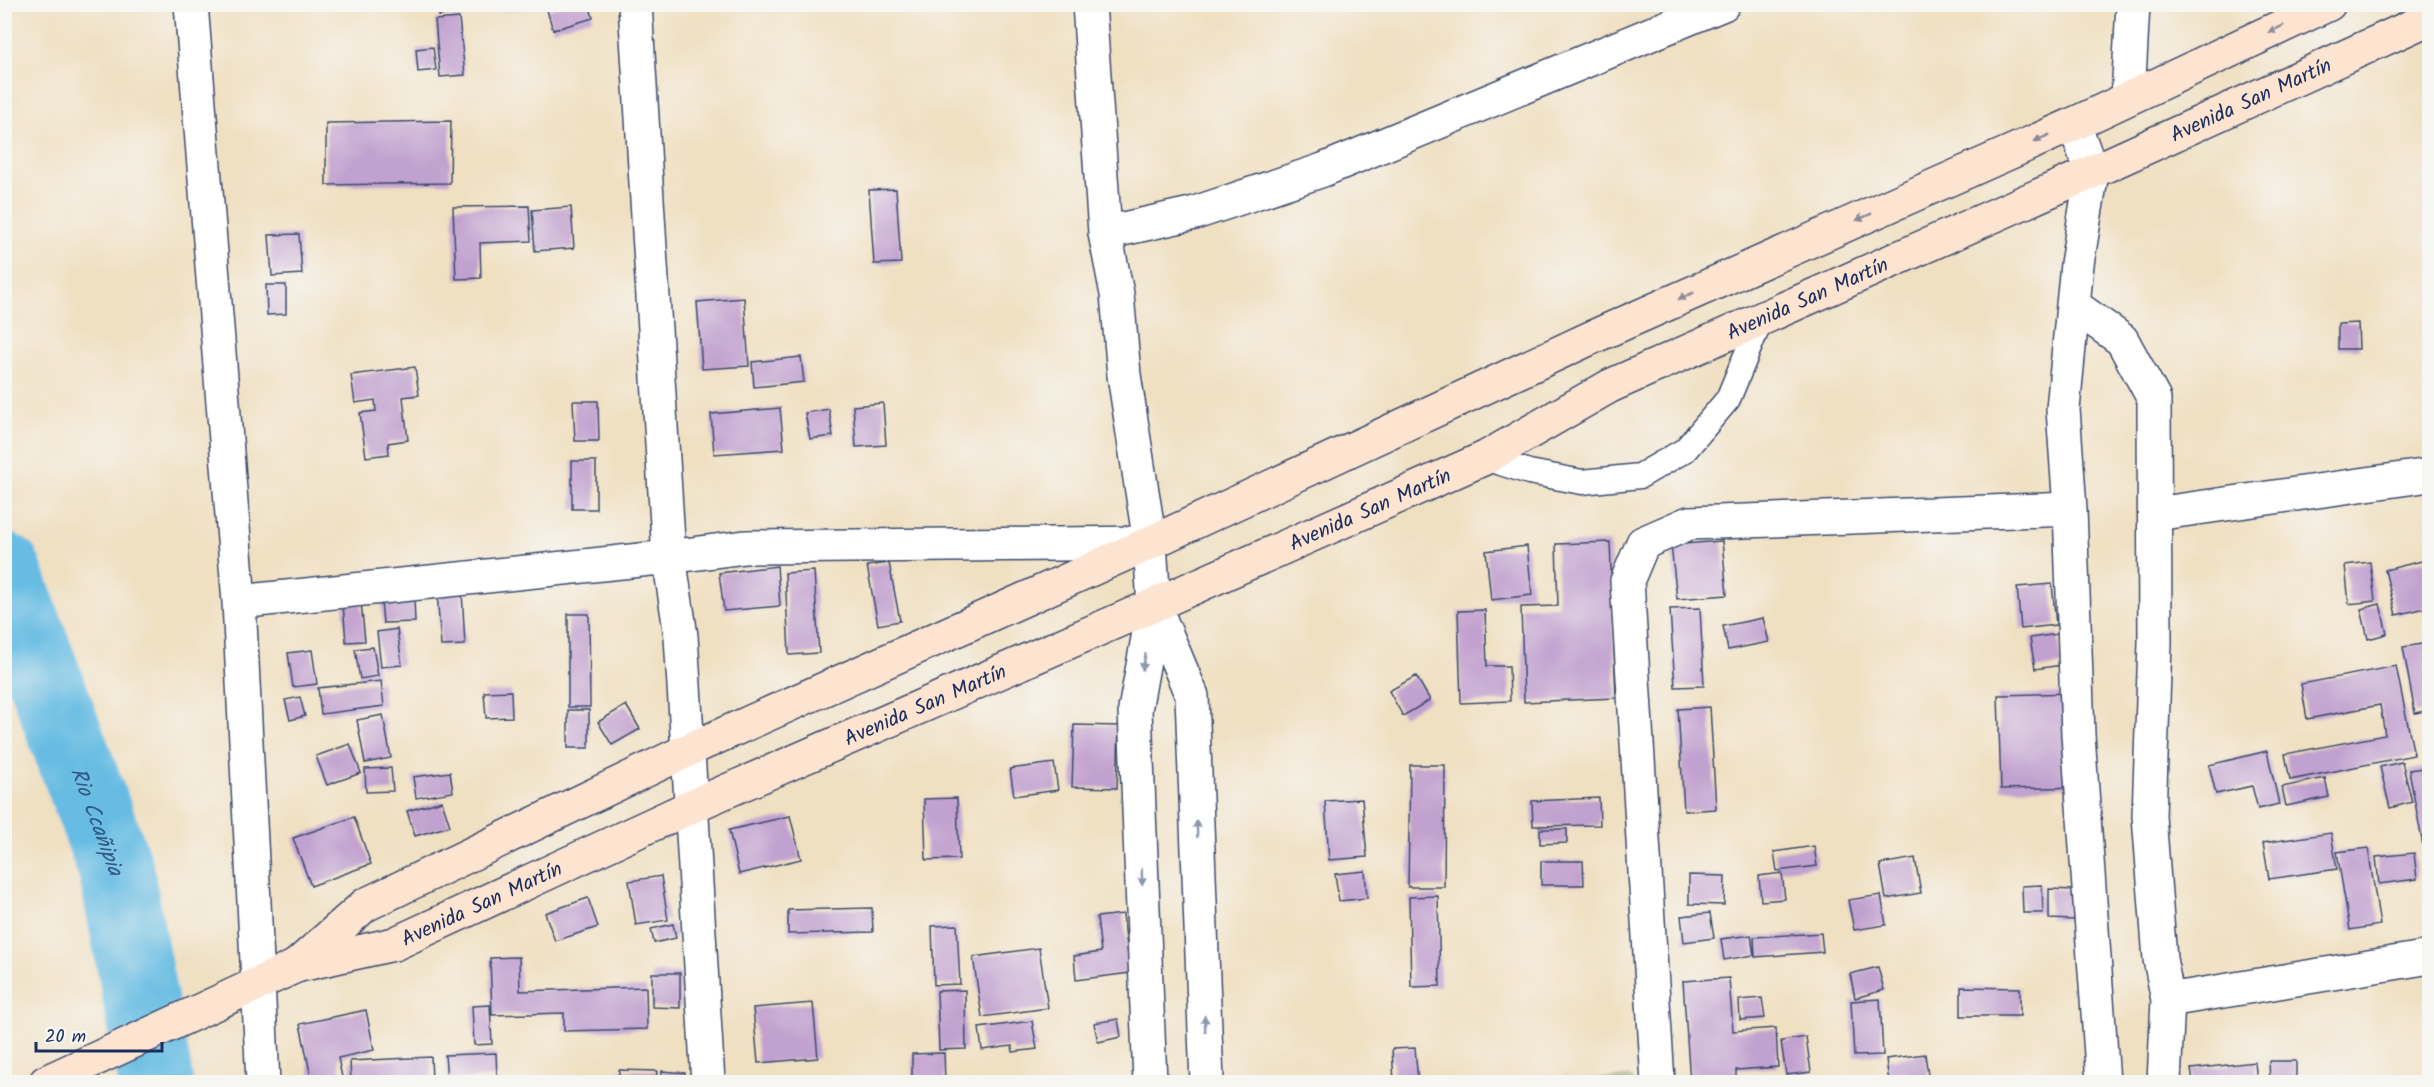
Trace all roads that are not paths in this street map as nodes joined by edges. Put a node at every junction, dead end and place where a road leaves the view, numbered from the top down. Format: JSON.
{"nodes":[{"id":1,"x":191,"y":4,"type":"edge"},
{"id":2,"x":635,"y":4,"type":"edge"},
{"id":3,"x":1089,"y":4,"type":"edge"},
{"id":4,"x":1723,"y":4,"type":"edge"},
{"id":5,"x":2133,"y":4,"type":"edge"},
{"id":6,"x":2330,"y":4,"type":"edge"},
{"id":7,"x":2430,"y":18,"type":"edge"},
{"id":8,"x":2128,"y":98,"type":"junction"},
{"id":9,"x":2074,"y":124,"type":"junction"},
{"id":10,"x":2092,"y":172,"type":"junction"},
{"id":11,"x":1105,"y":232,"type":"junction"},
{"id":12,"x":2073,"y":306,"type":"junction"},
{"id":13,"x":1761,"y":319,"type":"junction"},
{"id":14,"x":1595,"y":336,"type":"junction"},
{"id":15,"x":1610,"y":386,"type":"junction"},
{"id":16,"x":1485,"y":458,"type":"junction"},
{"id":17,"x":2430,"y":475,"type":"edge"},
{"id":18,"x":2070,"y":509,"type":"junction"},
{"id":19,"x":2155,"y":514,"type":"junction"},
{"id":20,"x":1150,"y":543,"type":"junction"},
{"id":21,"x":669,"y":557,"type":"junction"},
{"id":22,"x":239,"y":602,"type":"junction"},
{"id":23,"x":1154,"y":605,"type":"junction"},
{"id":24,"x":686,"y":751,"type":"junction"},
{"id":25,"x":690,"y":807,"type":"junction"},
{"id":26,"x":2430,"y":957,"type":"edge"},
{"id":27,"x":296,"y":966,"type":"junction"},
{"id":28,"x":257,"y":986,"type":"junction"},
{"id":29,"x":2168,"y":1000,"type":"junction"},
{"id":30,"x":46,"y":1083,"type":"edge"},
{"id":31,"x":263,"y":1083,"type":"edge"},
{"id":32,"x":708,"y":1083,"type":"edge"},
{"id":33,"x":1150,"y":1083,"type":"edge"},
{"id":34,"x":1207,"y":1083,"type":"edge"},
{"id":35,"x":1658,"y":1083,"type":"edge"},
{"id":36,"x":2103,"y":1083,"type":"edge"},
{"id":37,"x":2164,"y":1083,"type":"edge"}],
"edges":[{"from":1,"to":22,"type":"street"},
{"from":2,"to":21,"type":"street"},
{"from":3,"to":11,"type":"street"},
{"from":4,"to":11,"type":"street"},
{"from":5,"to":8,"type":"street"},
{"from":6,"to":8,"type":"main road","name":"Avenida San Martín","one_way":true},
{"from":7,"to":10,"type":"main road","name":"Avenida San Martín"},
{"from":8,"to":9,"type":"main road","name":"Avenida San Martín"},
{"from":9,"to":10,"type":"street"},
{"from":9,"to":14,"type":"main road","name":"Avenida San Martín","one_way":true},
{"from":10,"to":12,"type":"street"},
{"from":10,"to":13,"type":"main road","name":"Avenida San Martín"},
{"from":11,"to":20,"type":"street"},
{"from":12,"to":18,"type":"street"},
{"from":12,"to":19,"type":"street"},
{"from":13,"to":15,"type":"main road","name":"Avenida San Martín"},
{"from":13,"to":16,"type":"lane"},
{"from":14,"to":15,"type":"main road"},
{"from":14,"to":20,"type":"main road","name":"Avenida San Martín"},
{"from":15,"to":16,"type":"main road","name":"Avenida San Martín"},
{"from":16,"to":23,"type":"main road","name":"Avenida San Martín"},
{"from":17,"to":19,"type":"street"},
{"from":18,"to":35,"type":"street"},
{"from":18,"to":36,"type":"street"},
{"from":19,"to":29,"type":"street"},
{"from":20,"to":21,"type":"street"},
{"from":20,"to":23,"type":"street"},
{"from":20,"to":24,"type":"main road","name":"Avenida San Martín"},
{"from":21,"to":22,"type":"street"},
{"from":21,"to":24,"type":"street"},
{"from":22,"to":28,"type":"street"},
{"from":23,"to":25,"type":"main road","name":"Avenida San Martín"},
{"from":23,"to":33,"type":"street","one_way":true},
{"from":34,"to":23,"type":"street","one_way":true},
{"from":24,"to":25,"type":"street"},
{"from":24,"to":27,"type":"main road","name":"Avenida San Martín"},
{"from":25,"to":27,"type":"main road","name":"Avenida San Martín"},
{"from":25,"to":32,"type":"street"},
{"from":26,"to":29,"type":"street"},
{"from":27,"to":28,"type":"main road","name":"Avenida San Martín"},
{"from":28,"to":30,"type":"main road","name":"Avenida San Martín"},
{"from":28,"to":31,"type":"street"},
{"from":29,"to":37,"type":"street"}]}
